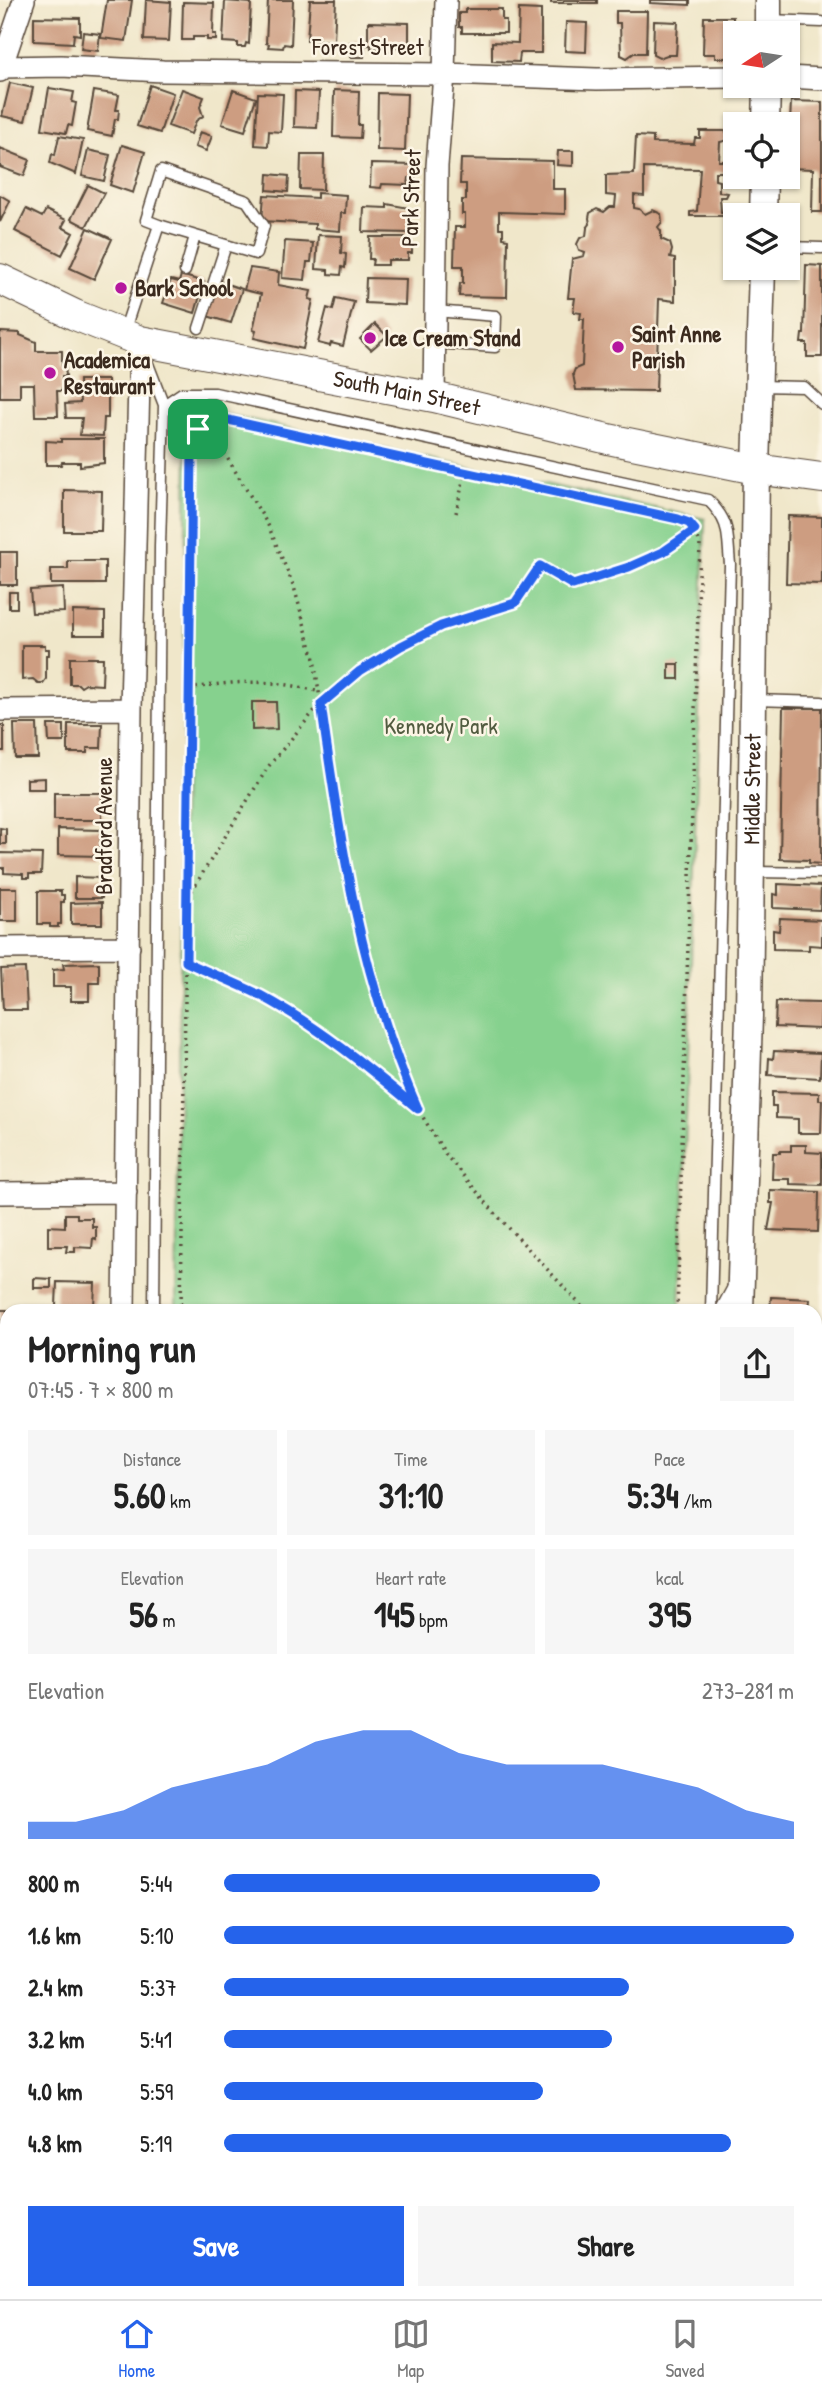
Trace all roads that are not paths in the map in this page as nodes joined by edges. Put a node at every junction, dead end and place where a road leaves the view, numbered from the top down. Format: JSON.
{"nodes":[{"id":1,"x":24,"y":0,"type":"edge"},
{"id":2,"x":446,"y":0,"type":"edge"},
{"id":3,"x":768,"y":18,"type":"edge"},
{"id":4,"x":822,"y":22,"type":"edge"},
{"id":5,"x":1,"y":69,"type":"edge"},
{"id":6,"x":444,"y":74,"type":"junction"},
{"id":7,"x":723,"y":77,"type":"edge"},
{"id":8,"x":800,"y":78,"type":"edge"},
{"id":9,"x":822,"y":79,"type":"edge"},
{"id":10,"x":159,"y":225,"type":"junction"},
{"id":11,"x":195,"y":236,"type":"junction"},
{"id":12,"x":226,"y":245,"type":"junction"},
{"id":13,"x":800,"y":247,"type":"edge"},
{"id":14,"x":822,"y":248,"type":"edge"},
{"id":15,"x":185,"y":271,"type":"dead end"},
{"id":16,"x":0,"y":279,"type":"edge"},
{"id":17,"x":762,"y":280,"type":"edge"},
{"id":18,"x":435,"y":311,"type":"junction"},
{"id":19,"x":200,"y":328,"type":"dead end"},
{"id":20,"x":132,"y":338,"type":"junction"},
{"id":21,"x":435,"y":343,"type":"junction"},
{"id":22,"x":758,"y":386,"type":"junction"},
{"id":23,"x":434,"y":397,"type":"junction"},
{"id":24,"x":822,"y":404,"type":"edge"},
{"id":25,"x":164,"y":405,"type":"junction"},
{"id":26,"x":756,"y":469,"type":"junction"},
{"id":27,"x":822,"y":478,"type":"edge"},
{"id":28,"x":752,"y":700,"type":"junction"},
{"id":29,"x":822,"y":702,"type":"edge"},
{"id":30,"x":131,"y":709,"type":"junction"},
{"id":31,"x":0,"y":710,"type":"edge"},
{"id":32,"x":751,"y":872,"type":"junction"},
{"id":33,"x":822,"y":873,"type":"edge"},
{"id":34,"x":129,"y":947,"type":"junction"},
{"id":35,"x":0,"y":948,"type":"edge"},
{"id":36,"x":126,"y":1192,"type":"junction"},
{"id":37,"x":0,"y":1193,"type":"edge"},
{"id":38,"x":740,"y":1275,"type":"junction"},
{"id":39,"x":124,"y":1304,"type":"edge"},
{"id":40,"x":155,"y":1304,"type":"edge"},
{"id":41,"x":711,"y":1304,"type":"edge"},
{"id":42,"x":724,"y":1304,"type":"edge"},
{"id":43,"x":740,"y":1304,"type":"edge"}],
"edges":[{"from":1,"to":5,"type":"street"},
{"from":2,"to":6,"type":"street","name":"Park Street"},
{"from":3,"to":4,"type":"lane"},
{"from":5,"to":6,"type":"street","name":"Forest Street"},
{"from":6,"to":7,"type":"street","name":"Forest Street"},
{"from":6,"to":18,"type":"street","name":"Park Street"},
{"from":8,"to":9,"type":"street"},
{"from":10,"to":11,"type":"lane"},
{"from":10,"to":12,"type":"lane"},
{"from":10,"to":20,"type":"lane"},
{"from":11,"to":12,"type":"lane"},
{"from":11,"to":15,"type":"lane"},
{"from":12,"to":19,"type":"lane"},
{"from":13,"to":14,"type":"lane"},
{"from":16,"to":20,"type":"main road","name":"South Main Street"},
{"from":17,"to":22,"type":"street","name":"Middle Street"},
{"from":18,"to":21,"type":"street","name":"Park Street"},
{"from":18,"to":21,"type":"lane"},
{"from":20,"to":23,"type":"main road","name":"South Main Street"},
{"from":20,"to":25,"type":"lane"},
{"from":20,"to":30,"type":"street","name":"Bradford Avenue"},
{"from":21,"to":23,"type":"street","name":"Park Street"},
{"from":22,"to":24,"type":"lane"},
{"from":22,"to":26,"type":"street","name":"Middle Street"},
{"from":23,"to":26,"type":"main road","name":"South Main Street"},
{"from":25,"to":40,"type":"lane"},
{"from":25,"to":41,"type":"lane"},
{"from":26,"to":27,"type":"main road","name":"South Main Street"},
{"from":26,"to":28,"type":"street","name":"Middle Street"},
{"from":28,"to":29,"type":"lane"},
{"from":28,"to":32,"type":"street","name":"Middle Street"},
{"from":30,"to":31,"type":"street"},
{"from":30,"to":34,"type":"street","name":"Bradford Avenue"},
{"from":32,"to":33,"type":"lane"},
{"from":32,"to":38,"type":"street","name":"Middle Street"},
{"from":34,"to":35,"type":"street"},
{"from":34,"to":36,"type":"street","name":"Bradford Avenue"},
{"from":36,"to":37,"type":"street"},
{"from":36,"to":39,"type":"street","name":"Bradford Avenue"},
{"from":38,"to":42,"type":"lane"},
{"from":38,"to":43,"type":"street","name":"Middle Street"}]}
